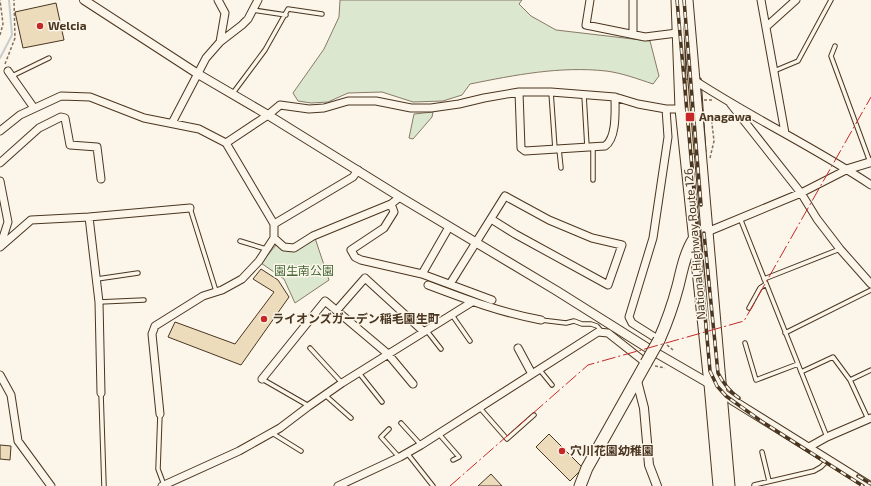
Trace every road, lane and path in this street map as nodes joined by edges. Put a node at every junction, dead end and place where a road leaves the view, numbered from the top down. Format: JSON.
{"nodes":[{"id":1,"x":0,"y":0,"type":"edge"},
{"id":2,"x":14,"y":0,"type":"edge"},
{"id":3,"x":84,"y":0,"type":"edge"},
{"id":4,"x":218,"y":0,"type":"edge"},
{"id":5,"x":258,"y":0,"type":"edge"},
{"id":6,"x":590,"y":0,"type":"edge"},
{"id":7,"x":633,"y":0,"type":"edge"},
{"id":8,"x":676,"y":0,"type":"edge"},
{"id":9,"x":687,"y":0,"type":"edge"},
{"id":10,"x":761,"y":0,"type":"edge"},
{"id":11,"x":796,"y":0,"type":"edge"},
{"id":12,"x":831,"y":0,"type":"edge"},
{"id":13,"x":253,"y":10,"type":"junction"},
{"id":14,"x":322,"y":14,"type":"dead end"},
{"id":15,"x":286,"y":15,"type":"junction"},
{"id":16,"x":766,"y":27,"type":"junction"},
{"id":17,"x":677,"y":33,"type":"junction"},
{"id":18,"x":633,"y":34,"type":"junction"},
{"id":19,"x":0,"y":35,"type":"edge"},
{"id":20,"x":220,"y":42,"type":"junction"},
{"id":21,"x":834,"y":46,"type":"dead end"},
{"id":22,"x":49,"y":58,"type":"dead end"},
{"id":23,"x":8,"y":71,"type":"junction"},
{"id":24,"x":774,"y":71,"type":"junction"},
{"id":25,"x":198,"y":74,"type":"junction"},
{"id":26,"x":694,"y":80,"type":"junction"},
{"id":27,"x":519,"y":92,"type":"junction"},
{"id":28,"x":551,"y":92,"type":"junction"},
{"id":29,"x":232,"y":94,"type":"junction"},
{"id":30,"x":584,"y":95,"type":"junction"},
{"id":31,"x":614,"y":97,"type":"junction"},
{"id":32,"x":714,"y":100,"type":"dead end"},
{"id":33,"x":730,"y":103,"type":"junction"},
{"id":34,"x":704,"y":106,"type":"dead end"},
{"id":35,"x":34,"y":108,"type":"junction"},
{"id":36,"x":666,"y":109,"type":"junction"},
{"id":37,"x":681,"y":109,"type":"junction"},
{"id":38,"x":268,"y":115,"type":"junction"},
{"id":39,"x":711,"y":115,"type":"dead end"},
{"id":40,"x":707,"y":121,"type":"dead end"},
{"id":41,"x":712,"y":121,"type":"junction"},
{"id":42,"x":172,"y":123,"type":"junction"},
{"id":43,"x":0,"y":132,"type":"edge"},
{"id":44,"x":785,"y":133,"type":"junction"},
{"id":45,"x":226,"y":143,"type":"junction"},
{"id":46,"x":590,"y":147,"type":"junction"},
{"id":47,"x":557,"y":149,"type":"junction"},
{"id":48,"x":871,"y":162,"type":"edge"},
{"id":49,"x":0,"y":163,"type":"edge"},
{"id":50,"x":709,"y":163,"type":"dead end"},
{"id":51,"x":561,"y":168,"type":"dead end"},
{"id":52,"x":848,"y":169,"type":"junction"},
{"id":53,"x":358,"y":170,"type":"junction"},
{"id":54,"x":101,"y":179,"type":"dead end"},
{"id":55,"x":593,"y":180,"type":"dead end"},
{"id":56,"x":0,"y":181,"type":"edge"},
{"id":57,"x":871,"y":185,"type":"edge"},
{"id":58,"x":801,"y":193,"type":"junction"},
{"id":59,"x":400,"y":197,"type":"junction"},
{"id":60,"x":391,"y":204,"type":"junction"},
{"id":61,"x":190,"y":208,"type":"joint"},
{"id":62,"x":89,"y":217,"type":"junction"},
{"id":63,"x":740,"y":218,"type":"junction"},
{"id":64,"x":491,"y":219,"type":"junction"},
{"id":65,"x":274,"y":224,"type":"junction"},
{"id":66,"x":449,"y":227,"type":"junction"},
{"id":67,"x":707,"y":232,"type":"junction"},
{"id":68,"x":274,"y":238,"type":"junction"},
{"id":69,"x":694,"y":239,"type":"junction"},
{"id":70,"x":240,"y":241,"type":"dead end"},
{"id":71,"x":476,"y":242,"type":"junction"},
{"id":72,"x":0,"y":247,"type":"edge"},
{"id":73,"x":267,"y":249,"type":"junction"},
{"id":74,"x":840,"y":249,"type":"junction"},
{"id":75,"x":138,"y":273,"type":"dead end"},
{"id":76,"x":422,"y":274,"type":"junction"},
{"id":77,"x":97,"y":279,"type":"junction"},
{"id":78,"x":764,"y":279,"type":"junction"},
{"id":79,"x":450,"y":284,"type":"junction"},
{"id":80,"x":766,"y":284,"type":"junction"},
{"id":81,"x":871,"y":284,"type":"edge"},
{"id":82,"x":428,"y":285,"type":"dead end"},
{"id":83,"x":871,"y":290,"type":"edge"},
{"id":84,"x":216,"y":292,"type":"junction"},
{"id":85,"x":144,"y":300,"type":"dead end"},
{"id":86,"x":492,"y":300,"type":"dead end"},
{"id":87,"x":99,"y":302,"type":"junction"},
{"id":88,"x":472,"y":302,"type":"junction"},
{"id":89,"x":749,"y":308,"type":"dead end"},
{"id":90,"x":337,"y":310,"type":"junction"},
{"id":91,"x":452,"y":315,"type":"junction"},
{"id":92,"x":541,"y":320,"type":"joint"},
{"id":93,"x":425,"y":331,"type":"junction"},
{"id":94,"x":603,"y":333,"type":"junction"},
{"id":95,"x":785,"y":333,"type":"junction"},
{"id":96,"x":470,"y":341,"type":"dead end"},
{"id":97,"x":661,"y":341,"type":"junction"},
{"id":98,"x":744,"y":343,"type":"dead end"},
{"id":99,"x":310,"y":348,"type":"dead end"},
{"id":100,"x":518,"y":348,"type":"dead end"},
{"id":101,"x":441,"y":349,"type":"dead end"},
{"id":102,"x":673,"y":350,"type":"dead end"},
{"id":103,"x":388,"y":354,"type":"junction"},
{"id":104,"x":648,"y":364,"type":"junction"},
{"id":105,"x":798,"y":364,"type":"junction"},
{"id":106,"x":668,"y":368,"type":"dead end"},
{"id":107,"x":539,"y":369,"type":"junction"},
{"id":108,"x":871,"y":370,"type":"edge"},
{"id":109,"x":801,"y":372,"type":"junction"},
{"id":110,"x":359,"y":373,"type":"junction"},
{"id":111,"x":532,"y":374,"type":"junction"},
{"id":112,"x":0,"y":375,"type":"edge"},
{"id":113,"x":262,"y":379,"type":"joint"},
{"id":114,"x":850,"y":380,"type":"junction"},
{"id":115,"x":637,"y":381,"type":"junction"},
{"id":116,"x":342,"y":383,"type":"junction"},
{"id":117,"x":413,"y":384,"type":"dead end"},
{"id":118,"x":710,"y":384,"type":"junction"},
{"id":119,"x":552,"y":385,"type":"dead end"},
{"id":120,"x":720,"y":391,"type":"junction"},
{"id":121,"x":101,"y":393,"type":"joint"},
{"id":122,"x":325,"y":395,"type":"junction"},
{"id":123,"x":382,"y":402,"type":"dead end"},
{"id":124,"x":309,"y":406,"type":"junction"},
{"id":125,"x":479,"y":407,"type":"junction"},
{"id":126,"x":160,"y":414,"type":"joint"},
{"id":127,"x":534,"y":415,"type":"dead end"},
{"id":128,"x":351,"y":418,"type":"dead end"},
{"id":129,"x":869,"y":419,"type":"edge"},
{"id":130,"x":401,"y":423,"type":"dead end"},
{"id":131,"x":389,"y":428,"type":"dead end"},
{"id":132,"x":272,"y":432,"type":"junction"},
{"id":133,"x":439,"y":434,"type":"junction"},
{"id":134,"x":827,"y":437,"type":"junction"},
{"id":135,"x":421,"y":446,"type":"junction"},
{"id":136,"x":809,"y":447,"type":"junction"},
{"id":137,"x":301,"y":451,"type":"dead end"},
{"id":138,"x":762,"y":452,"type":"dead end"},
{"id":139,"x":407,"y":453,"type":"junction"},
{"id":140,"x":400,"y":457,"type":"junction"},
{"id":141,"x":453,"y":460,"type":"dead end"},
{"id":142,"x":829,"y":460,"type":"junction"},
{"id":143,"x":769,"y":481,"type":"junction"},
{"id":144,"x":165,"y":485,"type":"edge"},
{"id":145,"x":51,"y":486,"type":"edge"},
{"id":146,"x":104,"y":486,"type":"edge"},
{"id":147,"x":338,"y":486,"type":"edge"},
{"id":148,"x":433,"y":486,"type":"edge"},
{"id":149,"x":580,"y":486,"type":"edge"},
{"id":150,"x":657,"y":486,"type":"edge"},
{"id":151,"x":718,"y":486,"type":"edge"},
{"id":152,"x":729,"y":486,"type":"edge"},
{"id":153,"x":754,"y":486,"type":"edge"},
{"id":154,"x":870,"y":486,"type":"edge"}],
"edges":[{"from":1,"to":19,"type":"path"},
{"from":2,"to":23,"type":"path"},
{"from":3,"to":25,"type":"street"},
{"from":4,"to":20,"type":"street"},
{"from":5,"to":13,"type":"street"},
{"from":6,"to":18,"type":"street"},
{"from":7,"to":18,"type":"street"},
{"from":8,"to":17,"type":"highway","name":"National Highway Route 126"},
{"from":9,"to":26,"type":"highway","name":"National Highway Route 126"},
{"from":10,"to":16,"type":"street"},
{"from":11,"to":16,"type":"street"},
{"from":12,"to":24,"type":"lane"},
{"from":13,"to":15,"type":"lane"},
{"from":13,"to":20,"type":"street"},
{"from":14,"to":15,"type":"lane"},
{"from":15,"to":29,"type":"lane"},
{"from":16,"to":24,"type":"street"},
{"from":17,"to":18,"type":"street"},
{"from":17,"to":37,"type":"highway","name":"National Highway Route 126"},
{"from":20,"to":25,"type":"street"},
{"from":21,"to":48,"type":"lane"},
{"from":22,"to":23,"type":"lane"},
{"from":23,"to":35,"type":"street"},
{"from":24,"to":44,"type":"street"},
{"from":25,"to":29,"type":"street"},
{"from":25,"to":42,"type":"street"},
{"from":26,"to":33,"type":"street"},
{"from":26,"to":67,"type":"highway","name":"National Highway Route 126"},
{"from":27,"to":28,"type":"street"},
{"from":27,"to":38,"type":"street"},
{"from":27,"to":47,"type":"street"},
{"from":28,"to":30,"type":"street"},
{"from":28,"to":47,"type":"lane"},
{"from":29,"to":38,"type":"street"},
{"from":30,"to":31,"type":"street"},
{"from":30,"to":46,"type":"lane"},
{"from":31,"to":36,"type":"street"},
{"from":31,"to":46,"type":"street"},
{"from":32,"to":34,"type":"path"},
{"from":33,"to":44,"type":"street"},
{"from":33,"to":58,"type":"street"},
{"from":35,"to":42,"type":"street"},
{"from":35,"to":43,"type":"street"},
{"from":36,"to":37,"type":"street"},
{"from":36,"to":97,"type":"street"},
{"from":37,"to":69,"type":"highway","name":"National Highway Route 126"},
{"from":38,"to":45,"type":"street"},
{"from":38,"to":53,"type":"street"},
{"from":39,"to":41,"type":"path"},
{"from":40,"to":41,"type":"path"},
{"from":41,"to":50,"type":"path"},
{"from":42,"to":45,"type":"street"},
{"from":44,"to":52,"type":"street"},
{"from":45,"to":65,"type":"street"},
{"from":46,"to":47,"type":"street"},
{"from":46,"to":55,"type":"lane"},
{"from":47,"to":51,"type":"lane"},
{"from":48,"to":52,"type":"street"},
{"from":49,"to":54,"type":"street"},
{"from":52,"to":57,"type":"street"},
{"from":52,"to":58,"type":"street"},
{"from":53,"to":59,"type":"street"},
{"from":53,"to":65,"type":"street"},
{"from":56,"to":72,"type":"street"},
{"from":58,"to":63,"type":"street"},
{"from":58,"to":74,"type":"street"},
{"from":59,"to":60,"type":"street"},
{"from":59,"to":66,"type":"street"},
{"from":60,"to":68,"type":"street"},
{"from":60,"to":76,"type":"street"},
{"from":61,"to":62,"type":"street"},
{"from":61,"to":84,"type":"lane"},
{"from":62,"to":72,"type":"street"},
{"from":62,"to":77,"type":"street"},
{"from":63,"to":67,"type":"street"},
{"from":63,"to":78,"type":"lane"},
{"from":64,"to":64,"type":"street"},
{"from":64,"to":71,"type":"street"},
{"from":65,"to":68,"type":"street"},
{"from":66,"to":71,"type":"street"},
{"from":66,"to":76,"type":"street"},
{"from":67,"to":120,"type":"highway","name":"National Highway Route 126"},
{"from":68,"to":73,"type":"street"},
{"from":69,"to":97,"type":"highway","name":"National Highway Route 126"},
{"from":69,"to":118,"type":"highway","name":"National Highway Route 126"},
{"from":70,"to":73,"type":"lane"},
{"from":71,"to":79,"type":"street"},
{"from":71,"to":118,"type":"street"},
{"from":73,"to":84,"type":"street"},
{"from":74,"to":78,"type":"lane"},
{"from":74,"to":81,"type":"street"},
{"from":75,"to":77,"type":"lane"},
{"from":76,"to":79,"type":"street"},
{"from":77,"to":87,"type":"street"},
{"from":78,"to":80,"type":"lane"},
{"from":79,"to":86,"type":"street"},
{"from":80,"to":89,"type":"lane"},
{"from":80,"to":95,"type":"lane"},
{"from":82,"to":88,"type":"street"},
{"from":83,"to":95,"type":"lane"},
{"from":84,"to":126,"type":"street"},
{"from":85,"to":87,"type":"lane"},
{"from":87,"to":121,"type":"street"},
{"from":88,"to":91,"type":"street"},
{"from":88,"to":92,"type":"street"},
{"from":90,"to":93,"type":"street"},
{"from":90,"to":103,"type":"street"},
{"from":90,"to":113,"type":"street"},
{"from":91,"to":93,"type":"street"},
{"from":91,"to":96,"type":"lane"},
{"from":92,"to":94,"type":"lane"},
{"from":93,"to":101,"type":"lane"},
{"from":93,"to":103,"type":"street"},
{"from":94,"to":104,"type":"street"},
{"from":94,"to":107,"type":"street"},
{"from":95,"to":105,"type":"lane"},
{"from":97,"to":102,"type":"path"},
{"from":97,"to":104,"type":"highway","name":"National Highway Route 126","bridge":true},
{"from":98,"to":105,"type":"lane"},
{"from":99,"to":116,"type":"lane"},
{"from":100,"to":111,"type":"street"},
{"from":103,"to":110,"type":"street"},
{"from":103,"to":117,"type":"street"},
{"from":104,"to":106,"type":"path"},
{"from":104,"to":115,"type":"highway","name":"National Highway Route 126"},
{"from":105,"to":109,"type":"lane"},
{"from":107,"to":111,"type":"street"},
{"from":107,"to":119,"type":"lane"},
{"from":108,"to":114,"type":"lane"},
{"from":109,"to":114,"type":"lane"},
{"from":109,"to":134,"type":"lane"},
{"from":110,"to":116,"type":"street"},
{"from":110,"to":123,"type":"lane"},
{"from":111,"to":125,"type":"street"},
{"from":112,"to":145,"type":"street"},
{"from":113,"to":124,"type":"lane"},
{"from":114,"to":129,"type":"lane"},
{"from":115,"to":149,"type":"highway","name":"National Highway Route 126"},
{"from":115,"to":150,"type":"street"},
{"from":116,"to":122,"type":"street"},
{"from":118,"to":120,"type":"street"},
{"from":118,"to":151,"type":"highway","name":"National Highway Route 126"},
{"from":120,"to":136,"type":"street"},
{"from":120,"to":152,"type":"highway","name":"National Highway Route 126"},
{"from":121,"to":146,"type":"lane"},
{"from":122,"to":124,"type":"street"},
{"from":122,"to":128,"type":"lane"},
{"from":124,"to":132,"type":"street"},
{"from":125,"to":127,"type":"lane"},
{"from":125,"to":133,"type":"street"},
{"from":126,"to":144,"type":"lane"},
{"from":129,"to":134,"type":"street"},
{"from":130,"to":135,"type":"lane"},
{"from":131,"to":140,"type":"lane"},
{"from":132,"to":137,"type":"lane"},
{"from":132,"to":144,"type":"street"},
{"from":133,"to":135,"type":"street"},
{"from":133,"to":141,"type":"lane"},
{"from":134,"to":136,"type":"street"},
{"from":135,"to":139,"type":"street"},
{"from":136,"to":142,"type":"street"},
{"from":138,"to":143,"type":"lane"},
{"from":139,"to":140,"type":"street"},
{"from":139,"to":148,"type":"lane"},
{"from":140,"to":147,"type":"street"},
{"from":142,"to":143,"type":"lane"},
{"from":142,"to":154,"type":"street"},
{"from":143,"to":153,"type":"lane"}]}
